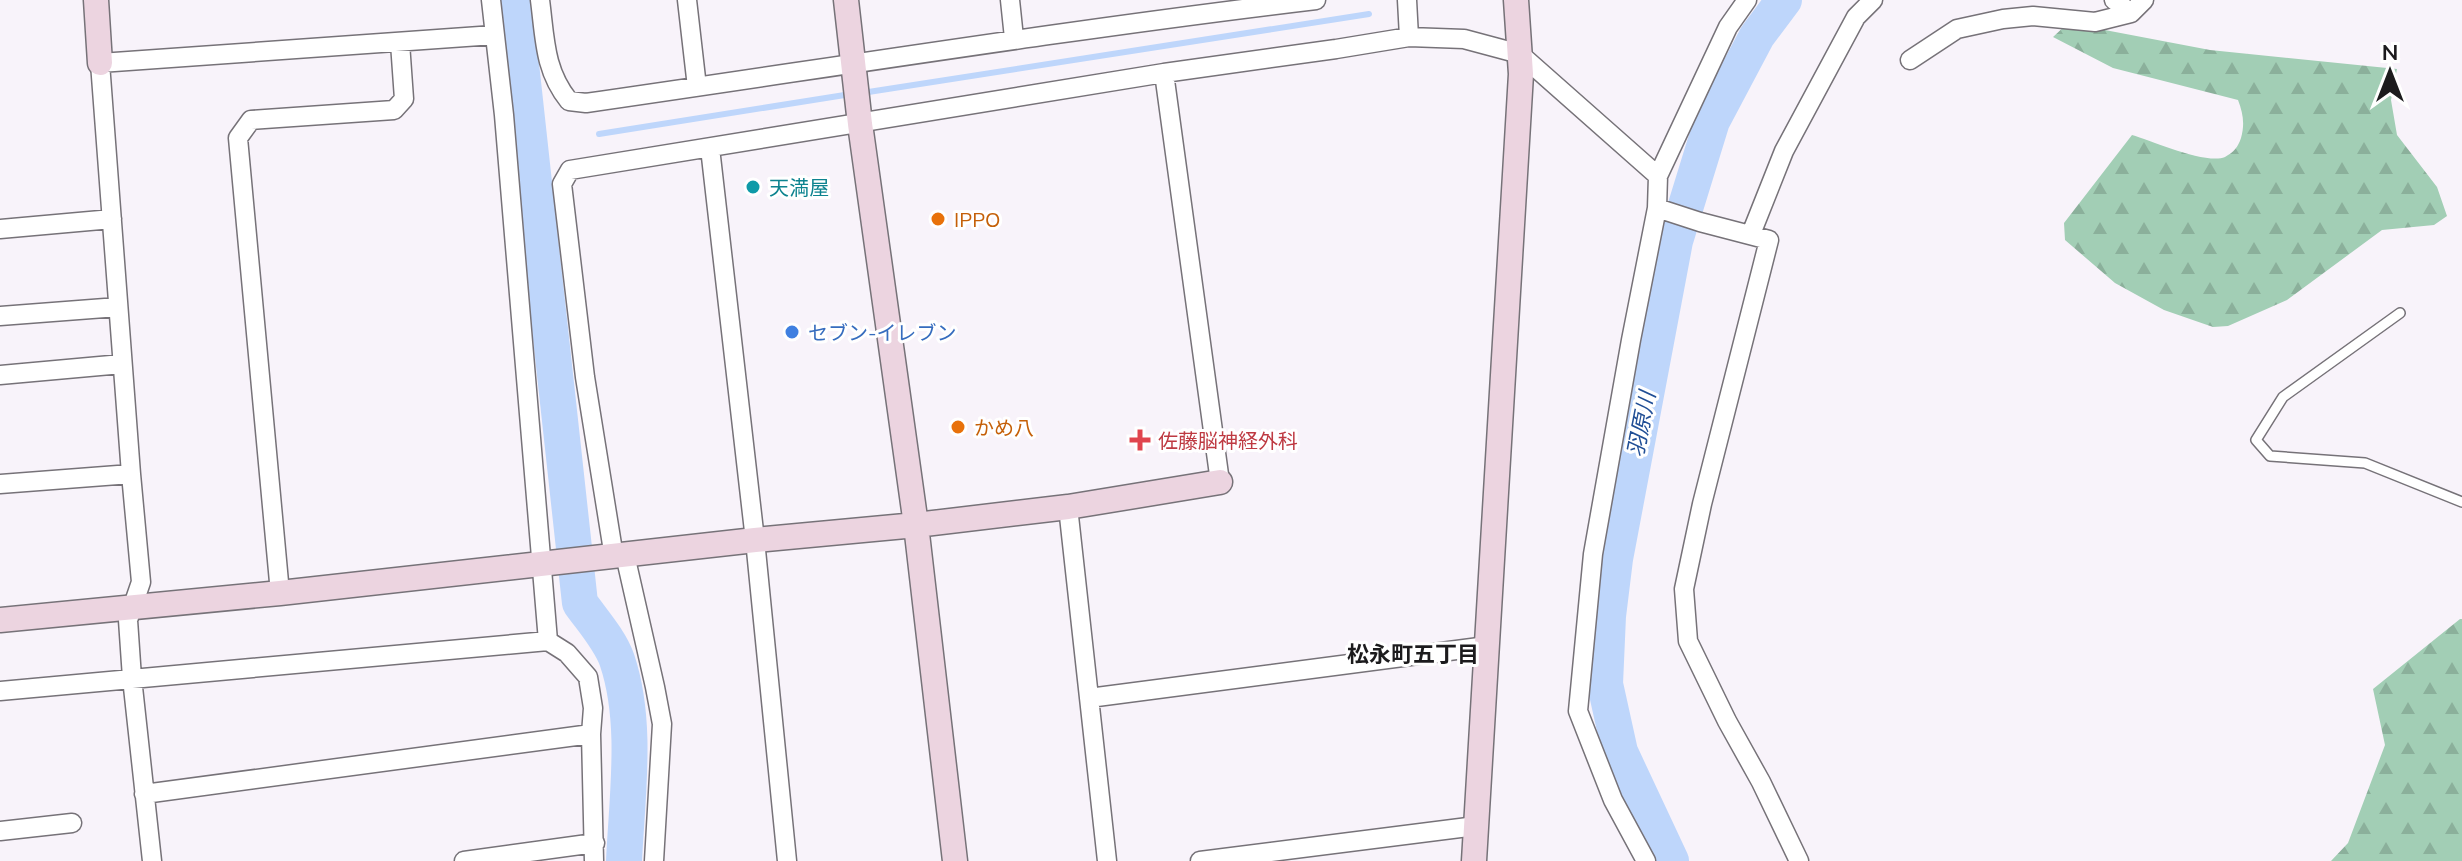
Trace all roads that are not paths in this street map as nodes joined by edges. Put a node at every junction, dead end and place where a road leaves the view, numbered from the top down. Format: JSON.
{"nodes":[{"id":1,"x":96,"y":0,"type":"edge"},
{"id":2,"x":491,"y":0,"type":"edge"},
{"id":3,"x":540,"y":0,"type":"edge"},
{"id":4,"x":687,"y":0,"type":"edge"},
{"id":5,"x":846,"y":0,"type":"edge"},
{"id":6,"x":1010,"y":0,"type":"edge"},
{"id":7,"x":1316,"y":0,"type":"edge"},
{"id":8,"x":1407,"y":0,"type":"edge"},
{"id":9,"x":1516,"y":0,"type":"edge"},
{"id":10,"x":1747,"y":0,"type":"edge"},
{"id":11,"x":1873,"y":0,"type":"edge"},
{"id":12,"x":2114,"y":0,"type":"edge"},
{"id":13,"x":2137,"y":7,"type":"edge"},
{"id":14,"x":494,"y":35,"type":"junction"},
{"id":15,"x":1409,"y":37,"type":"junction"},
{"id":16,"x":1014,"y":38,"type":"junction"},
{"id":17,"x":400,"y":43,"type":"junction"},
{"id":18,"x":1520,"y":54,"type":"junction"},
{"id":19,"x":1910,"y":60,"type":"dead end"},
{"id":20,"x":100,"y":63,"type":"junction"},
{"id":21,"x":854,"y":73,"type":"junction"},
{"id":22,"x":1164,"y":73,"type":"junction"},
{"id":23,"x":697,"y":87,"type":"junction"},
{"id":24,"x":859,"y":118,"type":"junction"},
{"id":25,"x":710,"y":148,"type":"junction"},
{"id":26,"x":1658,"y":176,"type":"junction"},
{"id":27,"x":1657,"y":208,"type":"junction"},
{"id":28,"x":112,"y":219,"type":"junction"},
{"id":29,"x":0,"y":229,"type":"edge"},
{"id":30,"x":1751,"y":234,"type":"junction"},
{"id":31,"x":118,"y":307,"type":"junction"},
{"id":32,"x":2400,"y":313,"type":"dead end"},
{"id":33,"x":0,"y":316,"type":"edge"},
{"id":34,"x":122,"y":364,"type":"junction"},
{"id":35,"x":0,"y":375,"type":"edge"},
{"id":36,"x":131,"y":474,"type":"junction"},
{"id":37,"x":1220,"y":482,"type":"joint"},
{"id":38,"x":0,"y":484,"type":"edge"},
{"id":39,"x":2462,"y":502,"type":"edge"},
{"id":40,"x":1068,"y":507,"type":"junction"},
{"id":41,"x":916,"y":525,"type":"junction"},
{"id":42,"x":755,"y":540,"type":"junction"},
{"id":43,"x":614,"y":557,"type":"junction"},
{"id":44,"x":549,"y":562,"type":"junction"},
{"id":45,"x":280,"y":593,"type":"junction"},
{"id":46,"x":132,"y":607,"type":"junction"},
{"id":47,"x":0,"y":620,"type":"edge"},
{"id":48,"x":548,"y":641,"type":"junction"},
{"id":49,"x":1487,"y":646,"type":"junction"},
{"id":50,"x":132,"y":678,"type":"junction"},
{"id":51,"x":0,"y":691,"type":"edge"},
{"id":52,"x":1089,"y":698,"type":"junction"},
{"id":53,"x":591,"y":734,"type":"junction"},
{"id":54,"x":144,"y":794,"type":"junction"},
{"id":55,"x":72,"y":823,"type":"dead end"},
{"id":56,"x":1476,"y":826,"type":"junction"},
{"id":57,"x":0,"y":831,"type":"edge"},
{"id":58,"x":595,"y":852,"type":"edge"},
{"id":59,"x":1312,"y":854,"type":"edge"},
{"id":60,"x":152,"y":861,"type":"edge"},
{"id":61,"x":464,"y":861,"type":"edge"},
{"id":62,"x":654,"y":861,"type":"edge"},
{"id":63,"x":787,"y":861,"type":"edge"},
{"id":64,"x":955,"y":861,"type":"edge"},
{"id":65,"x":1107,"y":861,"type":"edge"},
{"id":66,"x":1200,"y":861,"type":"edge"},
{"id":67,"x":1474,"y":861,"type":"edge"},
{"id":68,"x":1646,"y":861,"type":"edge"},
{"id":69,"x":1799,"y":861,"type":"edge"}],
"edges":[{"from":1,"to":20,"type":"street"},
{"from":2,"to":14,"type":"street"},
{"from":3,"to":23,"type":"street"},
{"from":4,"to":23,"type":"street"},
{"from":5,"to":21,"type":"street"},
{"from":6,"to":16,"type":"street"},
{"from":7,"to":16,"type":"street"},
{"from":8,"to":15,"type":"street"},
{"from":9,"to":18,"type":"street"},
{"from":10,"to":26,"type":"street"},
{"from":11,"to":30,"type":"street"},
{"from":12,"to":13,"type":"street"},
{"from":13,"to":19,"type":"street"},
{"from":14,"to":17,"type":"street"},
{"from":14,"to":44,"type":"street"},
{"from":15,"to":18,"type":"street"},
{"from":15,"to":22,"type":"street"},
{"from":16,"to":21,"type":"street"},
{"from":17,"to":20,"type":"street"},
{"from":17,"to":45,"type":"street"},
{"from":18,"to":26,"type":"street"},
{"from":18,"to":49,"type":"street"},
{"from":20,"to":28,"type":"street"},
{"from":21,"to":23,"type":"street"},
{"from":21,"to":24,"type":"street"},
{"from":22,"to":24,"type":"street"},
{"from":22,"to":37,"type":"street"},
{"from":24,"to":25,"type":"street"},
{"from":24,"to":41,"type":"street"},
{"from":25,"to":42,"type":"street"},
{"from":25,"to":43,"type":"street"},
{"from":26,"to":27,"type":"street"},
{"from":27,"to":30,"type":"street"},
{"from":27,"to":68,"type":"street"},
{"from":28,"to":29,"type":"street"},
{"from":28,"to":31,"type":"street"},
{"from":30,"to":69,"type":"street"},
{"from":31,"to":33,"type":"street"},
{"from":31,"to":34,"type":"street"},
{"from":32,"to":39,"type":"lane"},
{"from":34,"to":35,"type":"street"},
{"from":34,"to":36,"type":"street"},
{"from":36,"to":38,"type":"street"},
{"from":36,"to":46,"type":"street"},
{"from":37,"to":40,"type":"street"},
{"from":40,"to":41,"type":"street"},
{"from":40,"to":52,"type":"street"},
{"from":41,"to":42,"type":"street"},
{"from":41,"to":64,"type":"street"},
{"from":42,"to":43,"type":"street"},
{"from":42,"to":63,"type":"street"},
{"from":43,"to":44,"type":"street"},
{"from":43,"to":62,"type":"street"},
{"from":44,"to":45,"type":"street"},
{"from":44,"to":48,"type":"street"},
{"from":45,"to":46,"type":"street"},
{"from":46,"to":47,"type":"street"},
{"from":46,"to":50,"type":"street"},
{"from":48,"to":50,"type":"street"},
{"from":48,"to":53,"type":"street"},
{"from":49,"to":52,"type":"street"},
{"from":49,"to":56,"type":"street"},
{"from":50,"to":51,"type":"street"},
{"from":50,"to":54,"type":"street"},
{"from":52,"to":65,"type":"street"},
{"from":53,"to":54,"type":"street"},
{"from":53,"to":58,"type":"street"},
{"from":54,"to":60,"type":"street"},
{"from":55,"to":57,"type":"street"},
{"from":56,"to":59,"type":"street"},
{"from":56,"to":67,"type":"street"},
{"from":58,"to":61,"type":"street"},
{"from":59,"to":66,"type":"street"}]}
